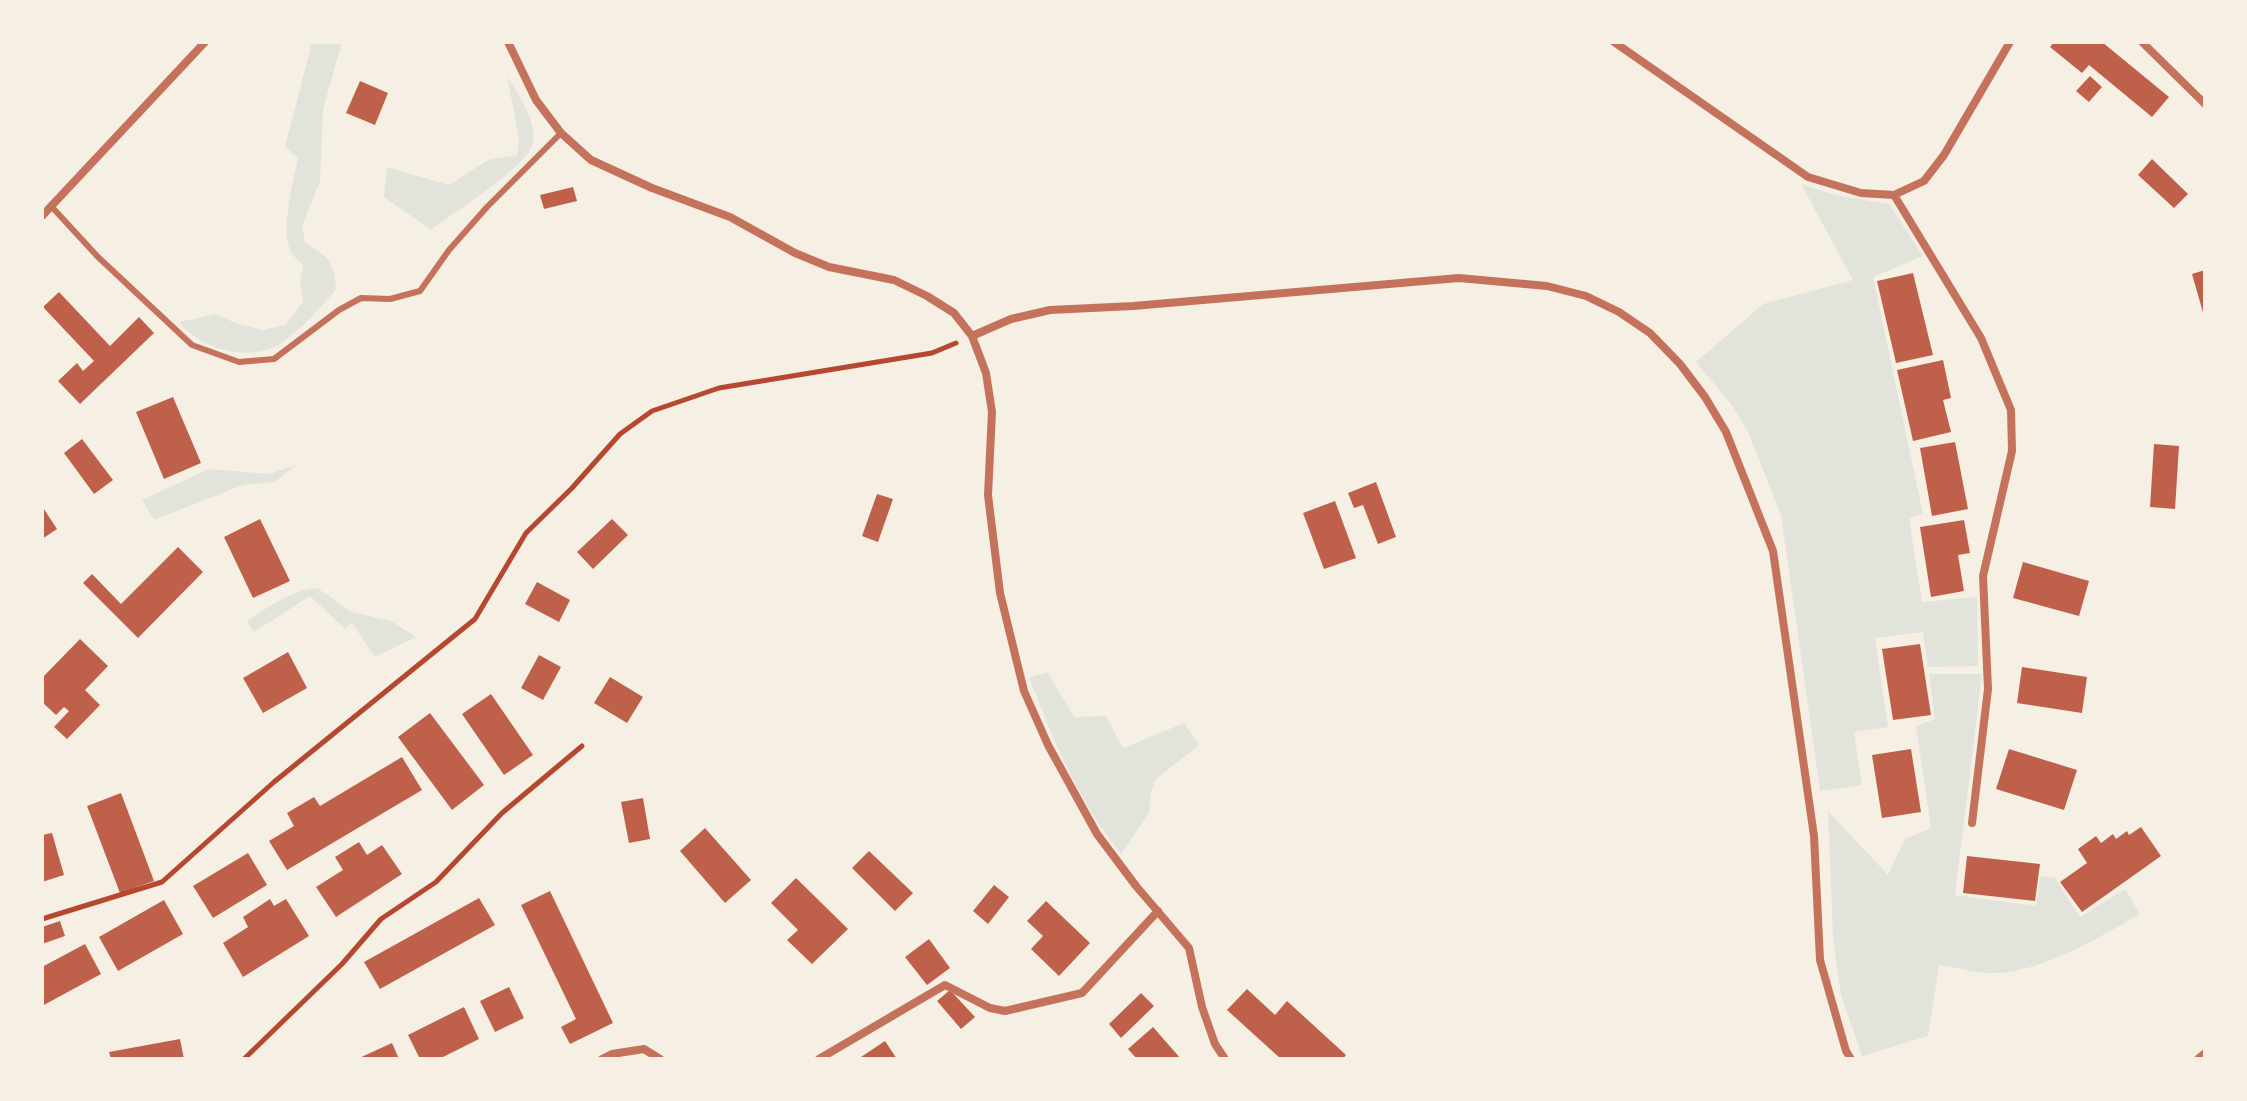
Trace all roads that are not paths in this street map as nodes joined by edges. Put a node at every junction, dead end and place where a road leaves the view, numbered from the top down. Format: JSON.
{"nodes":[{"id":1,"x":205,"y":42,"type":"edge"},
{"id":2,"x":508,"y":42,"type":"edge"},
{"id":3,"x":1614,"y":42,"type":"edge"},
{"id":4,"x":2010,"y":42,"type":"edge"},
{"id":5,"x":2142,"y":42,"type":"edge"},
{"id":6,"x":2205,"y":104,"type":"edge"},
{"id":7,"x":561,"y":133,"type":"junction"},
{"id":8,"x":1894,"y":195,"type":"junction"},
{"id":9,"x":51,"y":206,"type":"junction"},
{"id":10,"x":42,"y":216,"type":"edge"},
{"id":11,"x":972,"y":336,"type":"junction"},
{"id":12,"x":1972,"y":823,"type":"dead end"},
{"id":13,"x":1158,"y":911,"type":"junction"},
{"id":14,"x":2205,"y":1053,"type":"edge"},
{"id":15,"x":602,"y":1059,"type":"edge"},
{"id":16,"x":660,"y":1059,"type":"edge"},
{"id":17,"x":819,"y":1059,"type":"edge"},
{"id":18,"x":1225,"y":1059,"type":"edge"},
{"id":19,"x":1851,"y":1059,"type":"edge"},
{"id":20,"x":2198,"y":1059,"type":"edge"}],
"edges":[{"from":1,"to":9,"type":"street"},
{"from":2,"to":7,"type":"street"},
{"from":3,"to":8,"type":"street"},
{"from":4,"to":8,"type":"street"},
{"from":5,"to":6,"type":"street"},
{"from":7,"to":9,"type":"lane"},
{"from":7,"to":11,"type":"street"},
{"from":8,"to":12,"type":"street"},
{"from":9,"to":10,"type":"street"},
{"from":11,"to":13,"type":"street"},
{"from":11,"to":19,"type":"street"},
{"from":13,"to":17,"type":"street"},
{"from":13,"to":18,"type":"street"},
{"from":14,"to":20,"type":"street"},
{"from":15,"to":16,"type":"street"}]}
